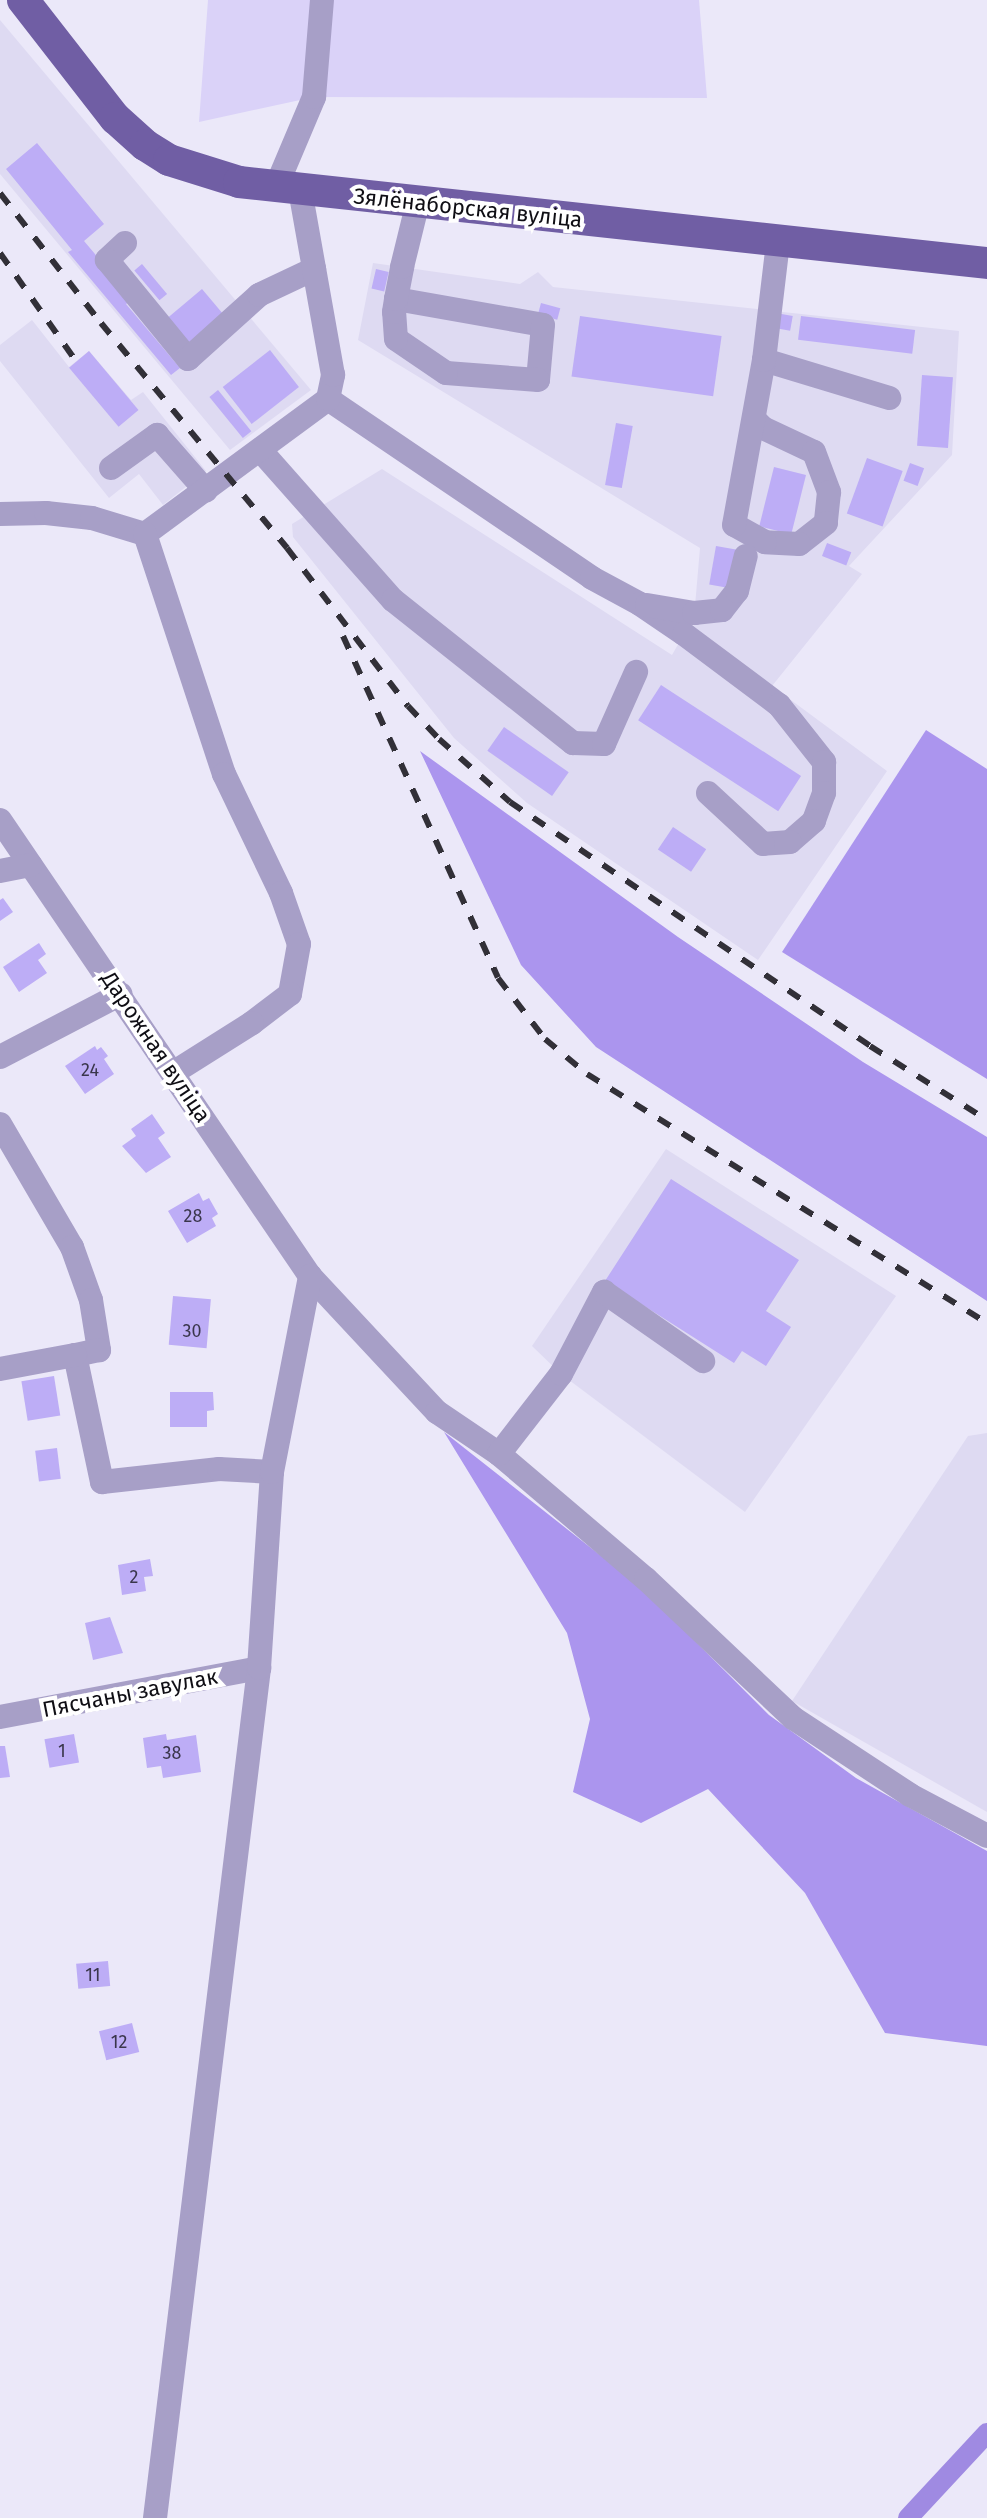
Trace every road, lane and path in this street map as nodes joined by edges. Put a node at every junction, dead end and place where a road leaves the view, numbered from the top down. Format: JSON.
{"nodes":[{"id":1,"x":23,"y":0,"type":"edge"},
{"id":2,"x":322,"y":0,"type":"edge"},
{"id":3,"x":288,"y":189,"type":"junction"},
{"id":4,"x":418,"y":202,"type":"junction"},
{"id":5,"x":778,"y":242,"type":"junction"},
{"id":6,"x":125,"y":243,"type":"dead end"},
{"id":7,"x":987,"y":263,"type":"edge"},
{"id":8,"x":314,"y":269,"type":"junction"},
{"id":9,"x":396,"y":299,"type":"junction"},
{"id":10,"x":764,"y":360,"type":"junction"},
{"id":11,"x":889,"y":398,"type":"dead end"},
{"id":12,"x":328,"y":399,"type":"junction"},
{"id":13,"x":754,"y":419,"type":"junction"},
{"id":14,"x":261,"y":451,"type":"junction"},
{"id":15,"x":111,"y":468,"type":"dead end"},
{"id":16,"x":206,"y":491,"type":"junction"},
{"id":17,"x":0,"y":514,"type":"edge"},
{"id":18,"x":145,"y":534,"type":"junction"},
{"id":19,"x":746,"y":556,"type":"dead end"},
{"id":20,"x":640,"y":604,"type":"junction"},
{"id":21,"x":636,"y":672,"type":"dead end"},
{"id":22,"x":708,"y":793,"type":"dead end"},
{"id":23,"x":0,"y":820,"type":"edge"},
{"id":24,"x":30,"y":865,"type":"junction"},
{"id":25,"x":0,"y":871,"type":"edge"},
{"id":26,"x":121,"y":994,"type":"junction"},
{"id":27,"x":1,"y":1055,"type":"edge"},
{"id":28,"x":173,"y":1073,"type":"junction"},
{"id":29,"x":0,"y":1124,"type":"edge"},
{"id":30,"x":310,"y":1276,"type":"junction"},
{"id":31,"x":75,"y":1355,"type":"junction"},
{"id":32,"x":703,"y":1361,"type":"dead end"},
{"id":33,"x":0,"y":1369,"type":"edge"},
{"id":34,"x":499,"y":1454,"type":"junction"},
{"id":35,"x":272,"y":1472,"type":"junction"},
{"id":36,"x":259,"y":1668,"type":"junction"},
{"id":37,"x":0,"y":1717,"type":"edge"},
{"id":38,"x":987,"y":1836,"type":"edge"},
{"id":39,"x":155,"y":2518,"type":"edge"}],
"edges":[{"from":1,"to":3,"type":"main road","name":"Зялёнаборская вуліца"},
{"from":2,"to":3,"type":"street"},
{"from":3,"to":4,"type":"main road","name":"Зялёнаборская вуліца"},
{"from":3,"to":8,"type":"street"},
{"from":4,"to":5,"type":"main road","name":"Зялёнаборская вуліца"},
{"from":4,"to":9,"type":"street"},
{"from":5,"to":7,"type":"main road","name":"Зялёнаборская вуліца"},
{"from":5,"to":10,"type":"street"},
{"from":6,"to":8,"type":"street"},
{"from":8,"to":12,"type":"street"},
{"from":9,"to":9,"type":"street"},
{"from":10,"to":11,"type":"street"},
{"from":10,"to":13,"type":"street"},
{"from":12,"to":14,"type":"street"},
{"from":12,"to":20,"type":"street"},
{"from":13,"to":13,"type":"street"},
{"from":14,"to":16,"type":"street"},
{"from":14,"to":21,"type":"street"},
{"from":15,"to":16,"type":"street"},
{"from":16,"to":18,"type":"street"},
{"from":17,"to":18,"type":"street"},
{"from":18,"to":28,"type":"street"},
{"from":19,"to":20,"type":"street"},
{"from":20,"to":22,"type":"street"},
{"from":23,"to":24,"type":"street","name":"Дарожная вуліца"},
{"from":24,"to":25,"type":"street"},
{"from":24,"to":26,"type":"street","name":"Дарожная вуліца"},
{"from":26,"to":27,"type":"street"},
{"from":26,"to":28,"type":"street","name":"Дарожная вуліца"},
{"from":28,"to":30,"type":"street","name":"Дарожная вуліца"},
{"from":29,"to":31,"type":"street"},
{"from":30,"to":34,"type":"street","name":"Дарожная вуліца"},
{"from":30,"to":35,"type":"street"},
{"from":31,"to":33,"type":"street"},
{"from":31,"to":35,"type":"street"},
{"from":32,"to":34,"type":"street"},
{"from":34,"to":38,"type":"street","name":"Дарожная вуліца"},
{"from":35,"to":36,"type":"street"},
{"from":36,"to":37,"type":"street","name":"Пясчаны завулак"},
{"from":36,"to":39,"type":"street"}]}
